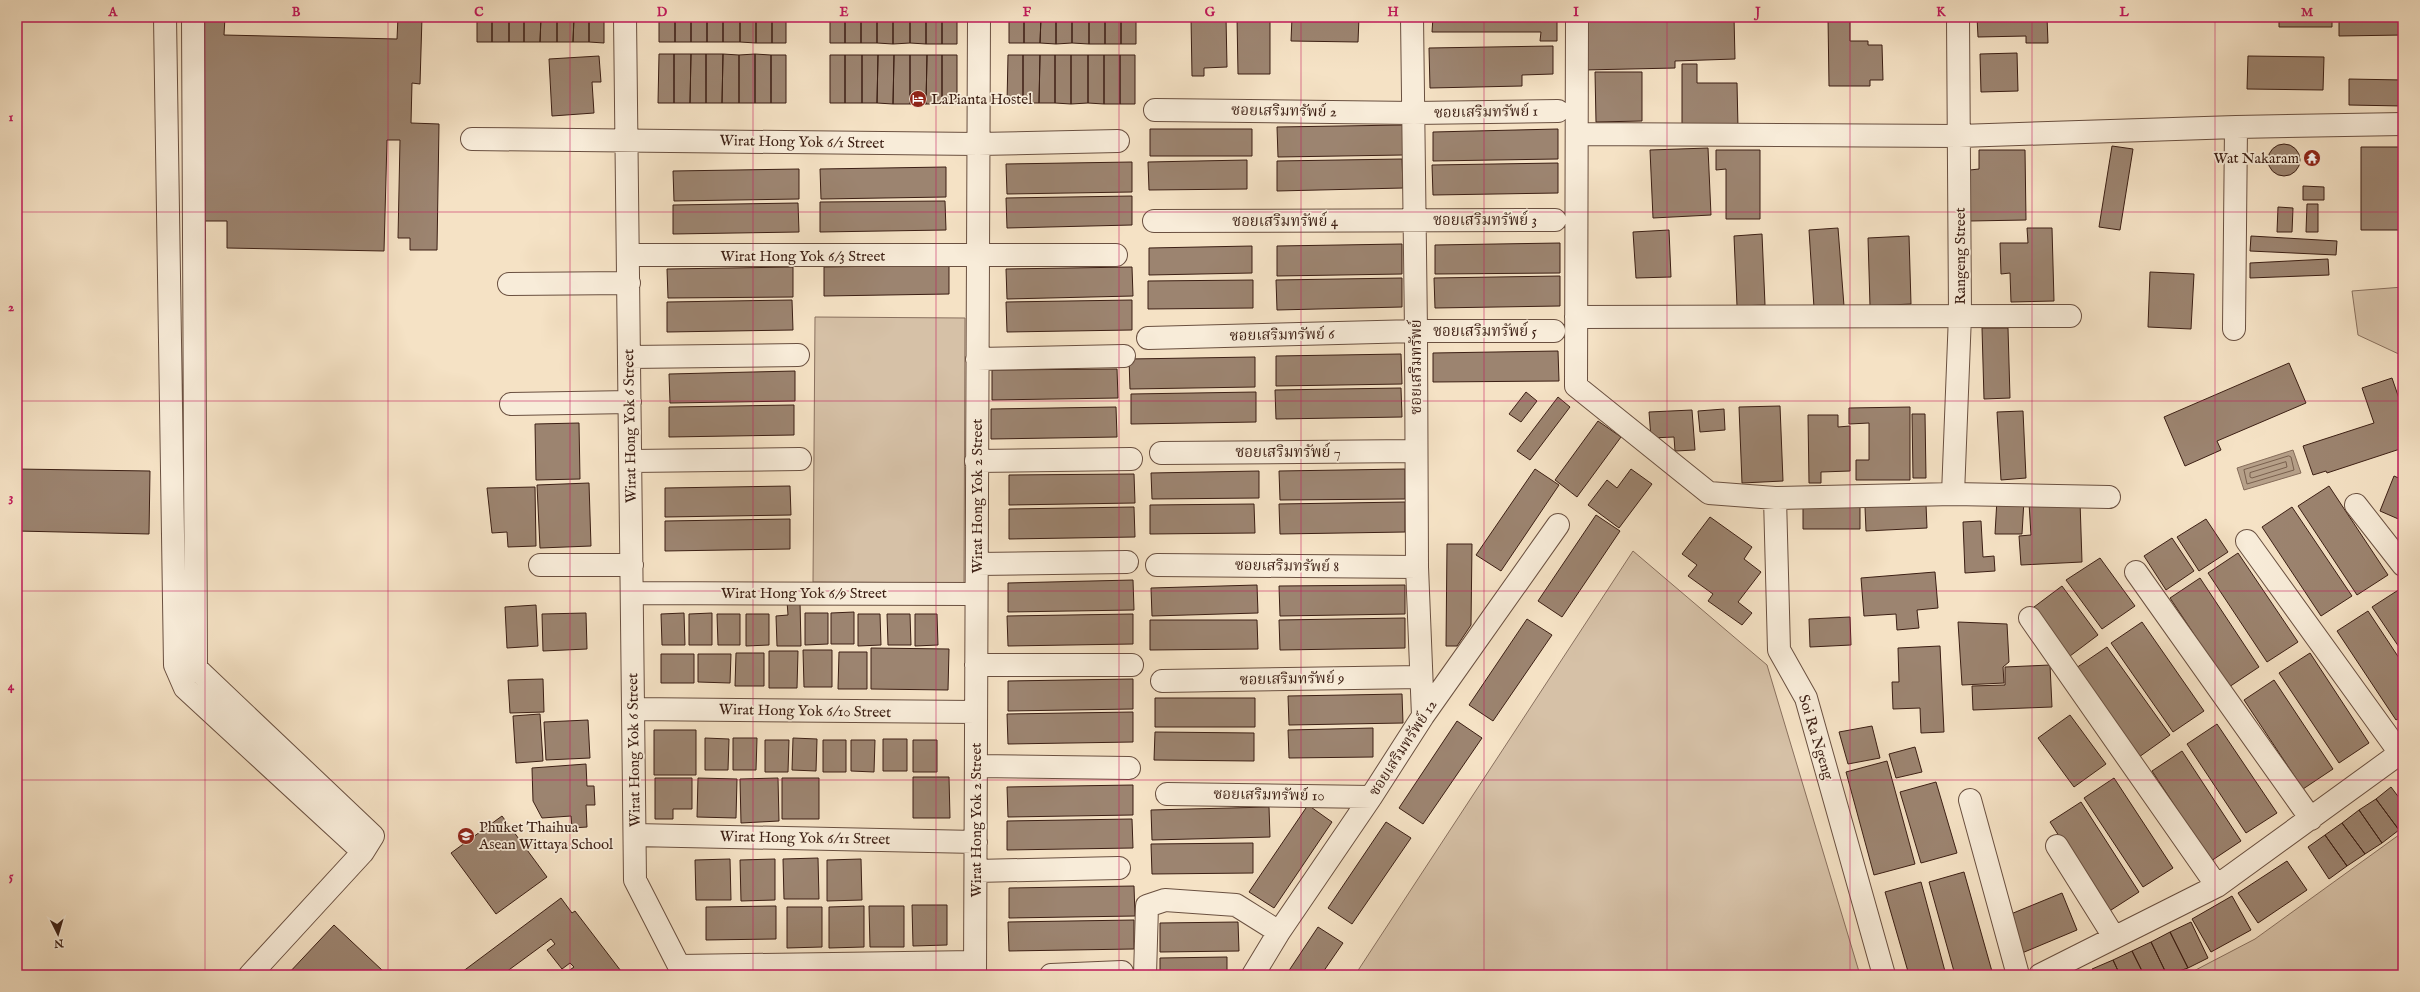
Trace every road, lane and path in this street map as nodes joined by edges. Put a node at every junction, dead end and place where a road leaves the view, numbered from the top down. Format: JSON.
{"nodes":[{"id":1,"x":165,"y":17,"type":"edge"},
{"id":2,"x":193,"y":17,"type":"edge"},
{"id":3,"x":625,"y":17,"type":"edge"},
{"id":4,"x":979,"y":17,"type":"edge"},
{"id":5,"x":1412,"y":17,"type":"edge"},
{"id":6,"x":1577,"y":17,"type":"edge"},
{"id":7,"x":1958,"y":17,"type":"edge"},
{"id":8,"x":1155,"y":110,"type":"dead end"},
{"id":9,"x":1558,"y":111,"type":"dead end"},
{"id":10,"x":1414,"y":113,"type":"junction"},
{"id":11,"x":2403,"y":124,"type":"edge"},
{"id":12,"x":2236,"y":127,"type":"junction"},
{"id":13,"x":1577,"y":134,"type":"junction"},
{"id":14,"x":1960,"y":136,"type":"junction"},
{"id":15,"x":472,"y":139,"type":"dead end"},
{"id":16,"x":627,"y":140,"type":"junction"},
{"id":17,"x":1118,"y":141,"type":"dead end"},
{"id":18,"x":978,"y":144,"type":"junction"},
{"id":19,"x":1415,"y":220,"type":"junction"},
{"id":20,"x":1555,"y":220,"type":"dead end"},
{"id":21,"x":1154,"y":221,"type":"dead end"},
{"id":22,"x":629,"y":255,"type":"junction"},
{"id":23,"x":1116,"y":255,"type":"dead end"},
{"id":24,"x":978,"y":257,"type":"junction"},
{"id":25,"x":629,"y":282,"type":"junction"},
{"id":26,"x":509,"y":284,"type":"dead end"},
{"id":27,"x":1960,"y":315,"type":"junction"},
{"id":28,"x":2070,"y":316,"type":"dead end"},
{"id":29,"x":1576,"y":317,"type":"junction"},
{"id":30,"x":2234,"y":329,"type":"dead end"},
{"id":31,"x":1416,"y":331,"type":"junction"},
{"id":32,"x":1554,"y":331,"type":"dead end"},
{"id":33,"x":1148,"y":338,"type":"dead end"},
{"id":34,"x":798,"y":355,"type":"dead end"},
{"id":35,"x":1124,"y":356,"type":"dead end"},
{"id":36,"x":629,"y":357,"type":"junction"},
{"id":37,"x":977,"y":359,"type":"junction"},
{"id":38,"x":630,"y":402,"type":"junction"},
{"id":39,"x":511,"y":404,"type":"dead end"},
{"id":40,"x":1416,"y":451,"type":"junction"},
{"id":41,"x":1161,"y":453,"type":"dead end"},
{"id":42,"x":800,"y":459,"type":"dead end"},
{"id":43,"x":1131,"y":459,"type":"dead end"},
{"id":44,"x":631,"y":461,"type":"junction"},
{"id":45,"x":976,"y":461,"type":"junction"},
{"id":46,"x":1953,"y":494,"type":"junction"},
{"id":47,"x":2109,"y":497,"type":"dead end"},
{"id":48,"x":1775,"y":498,"type":"junction"},
{"id":49,"x":2356,"y":505,"type":"dead end"},
{"id":50,"x":1558,"y":526,"type":"dead end"},
{"id":51,"x":2247,"y":541,"type":"dead end"},
{"id":52,"x":2395,"y":546,"type":"edge"},
{"id":53,"x":1127,"y":562,"type":"dead end"},
{"id":54,"x":976,"y":564,"type":"junction"},
{"id":55,"x":540,"y":565,"type":"dead end"},
{"id":56,"x":632,"y":565,"type":"junction"},
{"id":57,"x":1157,"y":565,"type":"dead end"},
{"id":58,"x":2403,"y":565,"type":"edge"},
{"id":59,"x":1417,"y":567,"type":"junction"},
{"id":60,"x":2136,"y":572,"type":"dead end"},
{"id":61,"x":632,"y":592,"type":"junction"},
{"id":62,"x":976,"y":594,"type":"junction"},
{"id":63,"x":2030,"y":618,"type":"dead end"},
{"id":64,"x":976,"y":665,"type":"junction"},
{"id":65,"x":1132,"y":665,"type":"dead end"},
{"id":66,"x":1421,"y":677,"type":"junction"},
{"id":67,"x":1162,"y":681,"type":"dead end"},
{"id":68,"x":633,"y":709,"type":"junction"},
{"id":69,"x":976,"y":712,"type":"junction"},
{"id":70,"x":1423,"y":716,"type":"junction"},
{"id":71,"x":2401,"y":752,"type":"edge"},
{"id":72,"x":976,"y":766,"type":"junction"},
{"id":73,"x":1129,"y":768,"type":"dead end"},
{"id":74,"x":1167,"y":794,"type":"dead end"},
{"id":75,"x":1372,"y":797,"type":"junction"},
{"id":76,"x":1970,"y":800,"type":"dead end"},
{"id":77,"x":2311,"y":819,"type":"junction"},
{"id":78,"x":634,"y":835,"type":"junction"},
{"id":79,"x":976,"y":842,"type":"junction"},
{"id":80,"x":2057,"y":846,"type":"dead end"},
{"id":81,"x":363,"y":852,"type":"junction"},
{"id":82,"x":1119,"y":868,"type":"dead end"},
{"id":83,"x":976,"y":871,"type":"junction"},
{"id":84,"x":2217,"y":886,"type":"junction"},
{"id":85,"x":1279,"y":932,"type":"junction"},
{"id":86,"x":2114,"y":937,"type":"junction"},
{"id":87,"x":975,"y":968,"type":"edge"},
{"id":88,"x":683,"y":970,"type":"edge"},
{"id":89,"x":1122,"y":972,"type":"dead end"},
{"id":90,"x":250,"y":975,"type":"edge"},
{"id":91,"x":1051,"y":975,"type":"edge"},
{"id":92,"x":1145,"y":975,"type":"edge"},
{"id":93,"x":1254,"y":975,"type":"edge"},
{"id":94,"x":1884,"y":975,"type":"edge"},
{"id":95,"x":2018,"y":975,"type":"edge"},
{"id":96,"x":2040,"y":975,"type":"edge"}],
"edges":[{"from":1,"to":81,"type":"street"},
{"from":2,"to":81,"type":"street"},
{"from":3,"to":16,"type":"street","name":"Wirat Hong Yok 6 Street"},
{"from":4,"to":18,"type":"street","name":"Wirat Hong Yok 2 Street"},
{"from":5,"to":10,"type":"street","name":"ซอยเสริมทรัพย์"},
{"from":6,"to":13,"type":"street"},
{"from":7,"to":14,"type":"street","name":"Rangeng Street"},
{"from":8,"to":10,"type":"street","name":"ซอยเสริมทรัพย์ 2"},
{"from":9,"to":10,"type":"street","name":"ซอยเสริมทรัพย์ 1"},
{"from":10,"to":19,"type":"street","name":"ซอยเสริมทรัพย์"},
{"from":11,"to":12,"type":"street"},
{"from":12,"to":14,"type":"street"},
{"from":12,"to":30,"type":"street"},
{"from":13,"to":14,"type":"street"},
{"from":13,"to":29,"type":"street"},
{"from":14,"to":27,"type":"street","name":"Rangeng Street"},
{"from":15,"to":16,"type":"street","name":"Wirat Hong Yok 6/1 Street"},
{"from":16,"to":18,"type":"street","name":"Wirat Hong Yok 6/1 Street"},
{"from":16,"to":22,"type":"street","name":"Wirat Hong Yok 6 Street"},
{"from":17,"to":18,"type":"street","name":"Wirat Hong Yok 6/1 Street"},
{"from":18,"to":24,"type":"street","name":"Wirat Hong Yok 2 Street"},
{"from":19,"to":20,"type":"street","name":"ซอยเสริมทรัพย์ 3"},
{"from":19,"to":21,"type":"street","name":"ซอยเสริมทรัพย์ 4"},
{"from":19,"to":31,"type":"street","name":"ซอยเสริมทรัพย์"},
{"from":22,"to":24,"type":"street","name":"Wirat Hong Yok 6/3 Street"},
{"from":22,"to":25,"type":"street","name":"Wirat Hong Yok 6 Street"},
{"from":23,"to":24,"type":"street","name":"Wirat Hong Yok 6/3 Street"},
{"from":24,"to":37,"type":"street","name":"Wirat Hong Yok 2 Street"},
{"from":25,"to":26,"type":"street"},
{"from":25,"to":36,"type":"street","name":"Wirat Hong Yok 6 Street"},
{"from":27,"to":28,"type":"street"},
{"from":27,"to":29,"type":"street"},
{"from":27,"to":46,"type":"street","name":"Rangeng Street"},
{"from":29,"to":48,"type":"street"},
{"from":31,"to":32,"type":"street","name":"ซอยเสริมทรัพย์ 5"},
{"from":31,"to":33,"type":"street","name":"ซอยเสริมทรัพย์ 6"},
{"from":31,"to":40,"type":"street","name":"ซอยเสริมทรัพย์"},
{"from":34,"to":36,"type":"street"},
{"from":35,"to":37,"type":"street"},
{"from":36,"to":38,"type":"street","name":"Wirat Hong Yok 6 Street"},
{"from":37,"to":45,"type":"street","name":"Wirat Hong Yok 2 Street"},
{"from":38,"to":39,"type":"street"},
{"from":38,"to":44,"type":"street","name":"Wirat Hong Yok 6 Street"},
{"from":40,"to":41,"type":"street","name":"ซอยเสริมทรัพย์ 7"},
{"from":40,"to":59,"type":"street","name":"ซอยเสริมทรัพย์"},
{"from":42,"to":44,"type":"street"},
{"from":43,"to":45,"type":"street"},
{"from":44,"to":56,"type":"street","name":"Wirat Hong Yok 6 Street"},
{"from":45,"to":54,"type":"street","name":"Wirat Hong Yok 2 Street"},
{"from":46,"to":47,"type":"street"},
{"from":46,"to":48,"type":"street"},
{"from":48,"to":94,"type":"street","name":"Soi Ra Ngeng"},
{"from":49,"to":52,"type":"street"},
{"from":50,"to":70,"type":"street","name":"ซอยเสริมทรัพย์ 12"},
{"from":51,"to":71,"type":"street"},
{"from":52,"to":58,"type":"street"},
{"from":53,"to":54,"type":"street"},
{"from":54,"to":62,"type":"street","name":"Wirat Hong Yok 2 Street"},
{"from":55,"to":56,"type":"street"},
{"from":56,"to":61,"type":"street","name":"Wirat Hong Yok 6 Street"},
{"from":57,"to":59,"type":"street","name":"ซอยเสริมทรัพย์ 8"},
{"from":59,"to":66,"type":"street","name":"ซอยเสริมทรัพย์"},
{"from":60,"to":77,"type":"street"},
{"from":61,"to":62,"type":"street","name":"Wirat Hong Yok 6/9 Street"},
{"from":61,"to":68,"type":"street","name":"Wirat Hong Yok 6 Street"},
{"from":62,"to":64,"type":"street","name":"Wirat Hong Yok 2 Street"},
{"from":63,"to":84,"type":"street"},
{"from":64,"to":65,"type":"street"},
{"from":64,"to":69,"type":"street","name":"Wirat Hong Yok 2 Street"},
{"from":66,"to":67,"type":"street","name":"ซอยเสริมทรัพย์ 9"},
{"from":66,"to":70,"type":"street","name":"ซอยเสริมทรัพย์"},
{"from":68,"to":69,"type":"street","name":"Wirat Hong Yok 6/10 Street"},
{"from":68,"to":78,"type":"street","name":"Wirat Hong Yok 6 Street"},
{"from":69,"to":72,"type":"street","name":"Wirat Hong Yok 2 Street"},
{"from":70,"to":75,"type":"street","name":"ซอยเสริมทรัพย์ 12"},
{"from":71,"to":77,"type":"street"},
{"from":72,"to":73,"type":"street"},
{"from":72,"to":79,"type":"street","name":"Wirat Hong Yok 2 Street"},
{"from":74,"to":75,"type":"street","name":"ซอยเสริมทรัพย์ 10"},
{"from":75,"to":85,"type":"street","name":"ซอยเสริมทรัพย์ 12"},
{"from":76,"to":95,"type":"street"},
{"from":77,"to":84,"type":"street"},
{"from":78,"to":79,"type":"street","name":"Wirat Hong Yok 6/11 Street"},
{"from":78,"to":88,"type":"street","name":"Wirat Hong Yok 6 Street"},
{"from":79,"to":83,"type":"street","name":"Wirat Hong Yok 2 Street"},
{"from":80,"to":86,"type":"street"},
{"from":81,"to":90,"type":"street"},
{"from":82,"to":83,"type":"street"},
{"from":83,"to":87,"type":"street","name":"Wirat Hong Yok 2 Street"},
{"from":84,"to":86,"type":"street"},
{"from":85,"to":92,"type":"street"},
{"from":85,"to":93,"type":"street","name":"ซอยเสริมทรัพย์ 12"},
{"from":86,"to":96,"type":"street"},
{"from":87,"to":88,"type":"street"},
{"from":89,"to":91,"type":"street"}]}
